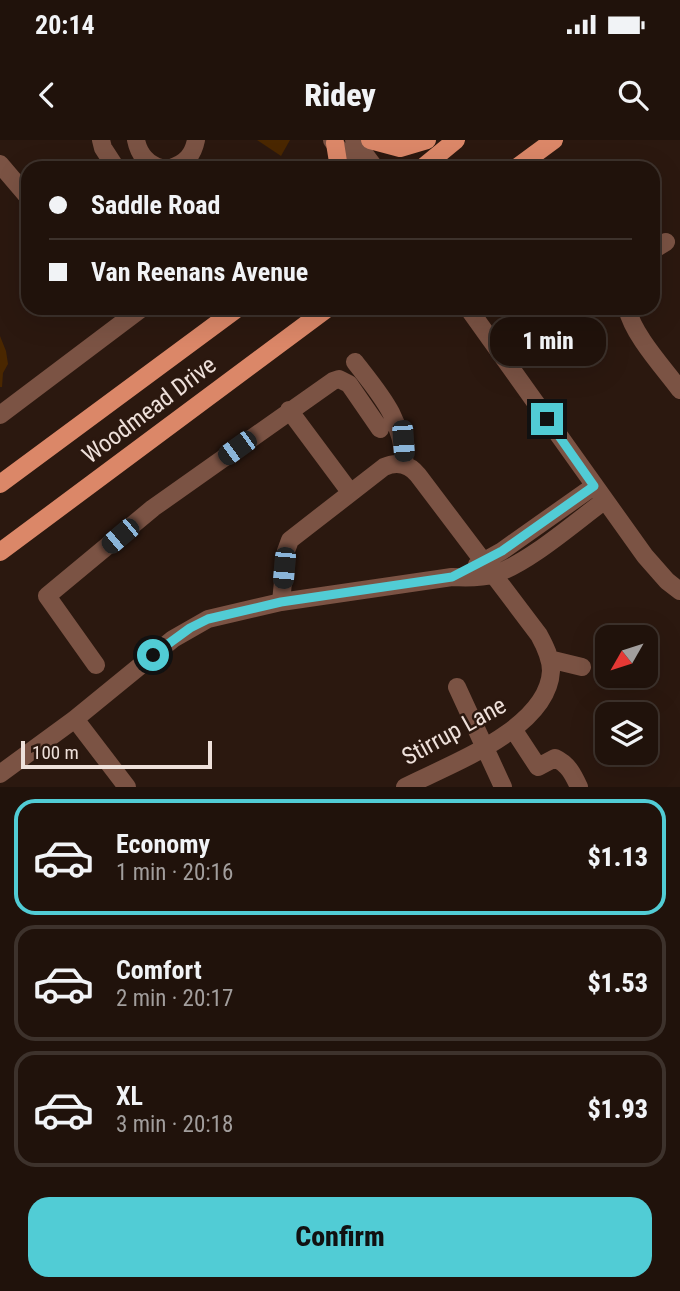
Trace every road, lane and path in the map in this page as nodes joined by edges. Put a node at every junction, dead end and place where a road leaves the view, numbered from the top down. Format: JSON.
{"nodes":[{"id":1,"x":101,"y":140,"type":"edge"},
{"id":2,"x":136,"y":140,"type":"edge"},
{"id":3,"x":196,"y":140,"type":"edge"},
{"id":4,"x":354,"y":140,"type":"edge"},
{"id":5,"x":370,"y":140,"type":"edge"},
{"id":6,"x":427,"y":140,"type":"edge"},
{"id":7,"x":456,"y":140,"type":"edge"},
{"id":8,"x":554,"y":140,"type":"edge"},
{"id":9,"x":333,"y":142,"type":"edge"},
{"id":10,"x":111,"y":161,"type":"edge"},
{"id":11,"x":152,"y":161,"type":"edge"},
{"id":12,"x":184,"y":161,"type":"edge"},
{"id":13,"x":337,"y":161,"type":"edge"},
{"id":14,"x":348,"y":161,"type":"edge"},
{"id":15,"x":370,"y":161,"type":"edge"},
{"id":16,"x":430,"y":161,"type":"edge"},
{"id":17,"x":526,"y":161,"type":"edge"},
{"id":18,"x":0,"y":164,"type":"edge"},
{"id":19,"x":21,"y":189,"type":"edge"},
{"id":20,"x":120,"y":315,"type":"edge"},
{"id":21,"x":214,"y":315,"type":"edge"},
{"id":22,"x":229,"y":315,"type":"edge"},
{"id":23,"x":318,"y":315,"type":"edge"},
{"id":24,"x":473,"y":315,"type":"edge"},
{"id":25,"x":630,"y":315,"type":"edge"},
{"id":26,"x":355,"y":362,"type":"dead end"},
{"id":27,"x":156,"y":369,"type":"junction"},
{"id":28,"x":680,"y":390,"type":"edge"},
{"id":29,"x":289,"y":410,"type":"junction"},
{"id":30,"x":0,"y":415,"type":"edge"},
{"id":31,"x":380,"y":429,"type":"dead end"},
{"id":32,"x":405,"y":465,"type":"junction"},
{"id":33,"x":0,"y":484,"type":"edge"},
{"id":34,"x":350,"y":492,"type":"junction"},
{"id":35,"x":599,"y":494,"type":"junction"},
{"id":36,"x":0,"y":552,"type":"edge"},
{"id":37,"x":490,"y":567,"type":"junction"},
{"id":38,"x":680,"y":591,"type":"edge"},
{"id":39,"x":281,"y":602,"type":"junction"},
{"id":40,"x":549,"y":659,"type":"junction"},
{"id":41,"x":96,"y":666,"type":"dead end"},
{"id":42,"x":582,"y":667,"type":"dead end"},
{"id":43,"x":457,"y":687,"type":"dead end"},
{"id":44,"x":75,"y":719,"type":"junction"},
{"id":45,"x":513,"y":729,"type":"junction"},
{"id":46,"x":483,"y":747,"type":"junction"},
{"id":47,"x":0,"y":774,"type":"edge"},
{"id":48,"x":127,"y":787,"type":"edge"},
{"id":49,"x":405,"y":787,"type":"edge"},
{"id":50,"x":503,"y":787,"type":"edge"},
{"id":51,"x":579,"y":787,"type":"edge"}],
"edges":[{"from":1,"to":10,"type":"street"},
{"from":2,"to":11,"type":"street"},
{"from":3,"to":12,"type":"street"},
{"from":4,"to":15,"type":"street"},
{"from":5,"to":6,"type":"main road"},
{"from":7,"to":16,"type":"main road"},
{"from":8,"to":17,"type":"main road"},
{"from":9,"to":13,"type":"main road"},
{"from":9,"to":14,"type":"street"},
{"from":18,"to":19,"type":"street"},
{"from":20,"to":30,"type":"street"},
{"from":21,"to":27,"type":"main road"},
{"from":22,"to":27,"type":"main road","name":"Woodmead Drive"},
{"from":23,"to":36,"type":"main road","name":"Woodmead Drive"},
{"from":24,"to":35,"type":"street"},
{"from":25,"to":28,"type":"street"},
{"from":26,"to":32,"type":"street"},
{"from":27,"to":33,"type":"main road","name":"Woodmead Drive"},
{"from":29,"to":31,"type":"street"},
{"from":29,"to":34,"type":"street"},
{"from":29,"to":41,"type":"street"},
{"from":32,"to":34,"type":"street"},
{"from":32,"to":37,"type":"street"},
{"from":34,"to":39,"type":"street"},
{"from":35,"to":37,"type":"street"},
{"from":35,"to":38,"type":"street"},
{"from":37,"to":39,"type":"street"},
{"from":37,"to":40,"type":"street"},
{"from":39,"to":44,"type":"street"},
{"from":40,"to":42,"type":"street"},
{"from":40,"to":45,"type":"street","name":"Stirrup Lane"},
{"from":43,"to":46,"type":"street"},
{"from":44,"to":47,"type":"street"},
{"from":44,"to":48,"type":"street"},
{"from":45,"to":46,"type":"street","name":"Stirrup Lane"},
{"from":45,"to":51,"type":"street"},
{"from":46,"to":49,"type":"street","name":"Stirrup Lane"},
{"from":46,"to":50,"type":"street"}]}
